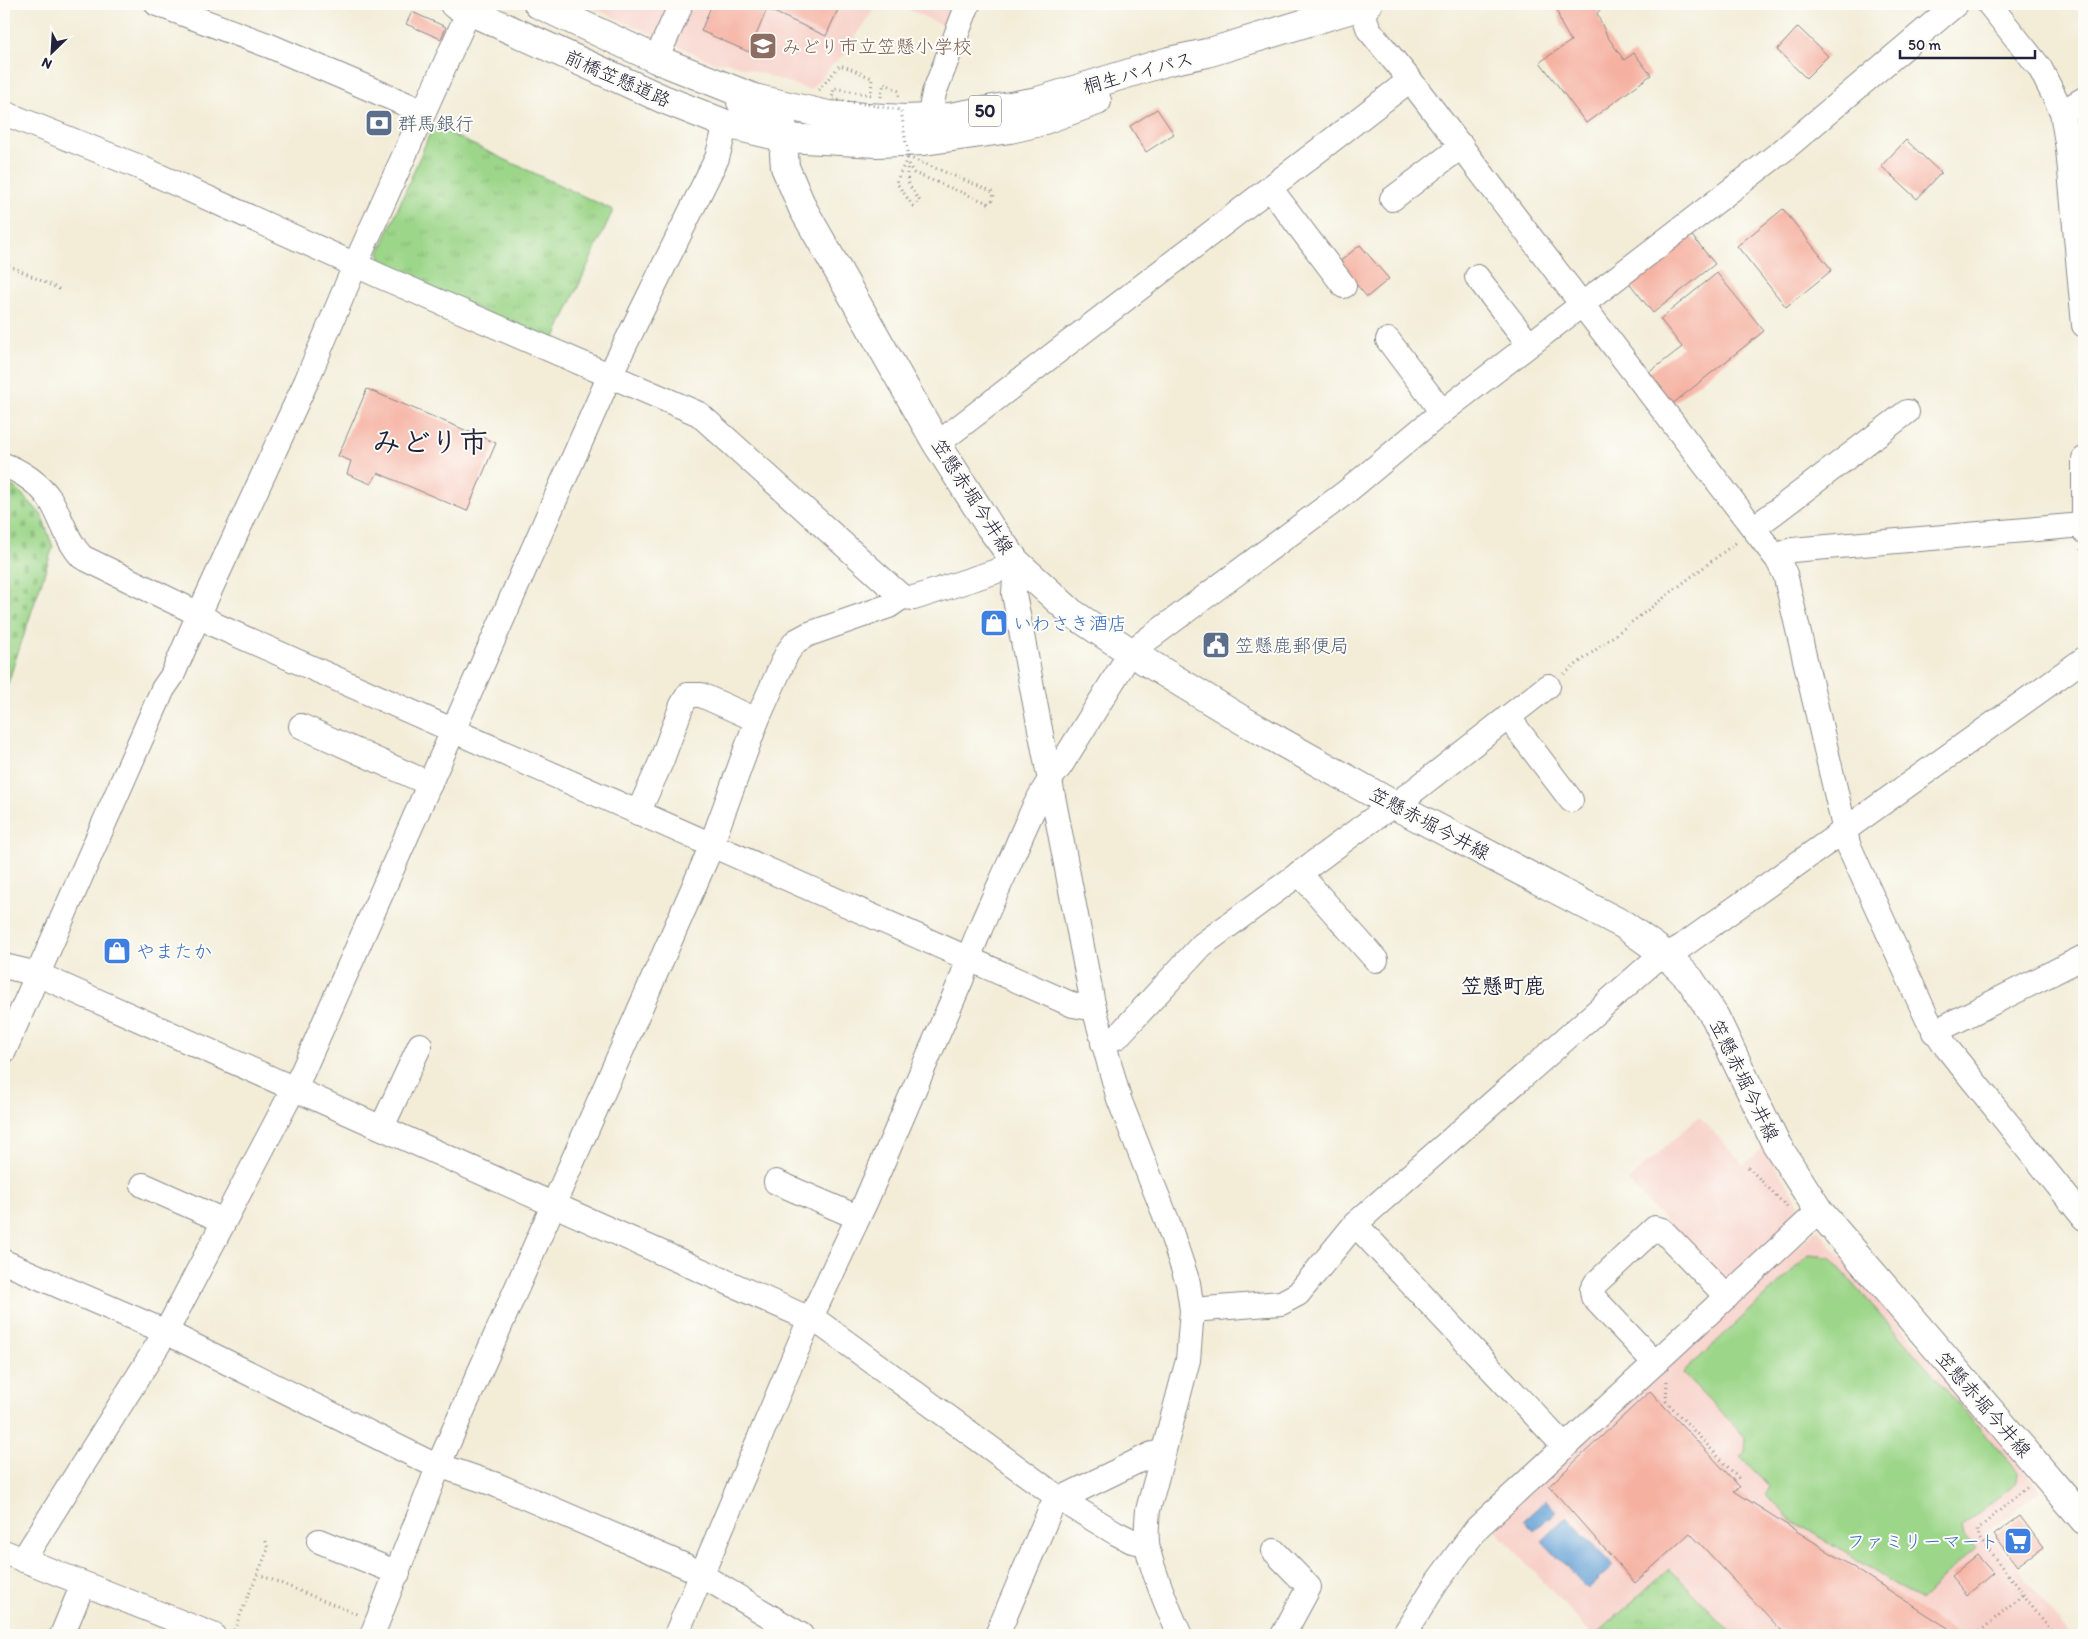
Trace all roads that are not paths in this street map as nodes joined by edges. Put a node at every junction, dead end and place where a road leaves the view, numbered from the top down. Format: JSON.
{"nodes":[{"id":1,"x":157,"y":4,"type":"edge"},
{"id":2,"x":968,"y":4,"type":"edge"},
{"id":3,"x":1956,"y":4,"type":"edge"},
{"id":4,"x":1989,"y":4,"type":"edge"},
{"id":5,"x":540,"y":5,"type":"edge"},
{"id":6,"x":1363,"y":5,"type":"edge"},
{"id":7,"x":465,"y":6,"type":"edge"},
{"id":8,"x":679,"y":9,"type":"dead end"},
{"id":9,"x":1207,"y":53,"type":"junction"},
{"id":10,"x":656,"y":59,"type":"junction"},
{"id":11,"x":1410,"y":80,"type":"junction"},
{"id":12,"x":758,"y":98,"type":"joint"},
{"id":13,"x":2084,"y":99,"type":"edge"},
{"id":14,"x":823,"y":103,"type":"junction"},
{"id":15,"x":424,"y":112,"type":"junction"},
{"id":16,"x":2062,"y":112,"type":"junction"},
{"id":17,"x":4,"y":113,"type":"edge"},
{"id":18,"x":930,"y":119,"type":"junction"},
{"id":19,"x":726,"y":124,"type":"junction"},
{"id":20,"x":786,"y":138,"type":"junction"},
{"id":21,"x":1462,"y":146,"type":"junction"},
{"id":22,"x":1270,"y":188,"type":"junction"},
{"id":23,"x":1392,"y":199,"type":"dead end"},
{"id":24,"x":356,"y":263,"type":"junction"},
{"id":25,"x":1477,"y":277,"type":"dead end"},
{"id":26,"x":1344,"y":286,"type":"dead end"},
{"id":27,"x":1583,"y":304,"type":"junction"},
{"id":28,"x":2084,"y":325,"type":"edge"},
{"id":29,"x":1388,"y":340,"type":"dead end"},
{"id":30,"x":1530,"y":344,"type":"junction"},
{"id":31,"x":610,"y":375,"type":"junction"},
{"id":32,"x":1442,"y":412,"type":"junction"},
{"id":33,"x":1907,"y":412,"type":"dead end"},
{"id":34,"x":937,"y":444,"type":"junction"},
{"id":35,"x":2084,"y":461,"type":"edge"},
{"id":36,"x":4,"y":465,"type":"edge"},
{"id":37,"x":1754,"y":528,"type":"junction"},
{"id":38,"x":2084,"y":528,"type":"edge"},
{"id":39,"x":1778,"y":559,"type":"junction"},
{"id":40,"x":1016,"y":562,"type":"junction"},
{"id":41,"x":902,"y":597,"type":"junction"},
{"id":42,"x":199,"y":614,"type":"junction"},
{"id":43,"x":1132,"y":654,"type":"junction"},
{"id":44,"x":2084,"y":659,"type":"edge"},
{"id":45,"x":1548,"y":686,"type":"road end"},
{"id":46,"x":1508,"y":718,"type":"junction"},
{"id":47,"x":758,"y":720,"type":"junction"},
{"id":48,"x":300,"y":726,"type":"dead end"},
{"id":49,"x":453,"y":732,"type":"junction"},
{"id":50,"x":1048,"y":780,"type":"junction"},
{"id":51,"x":430,"y":784,"type":"junction"},
{"id":52,"x":1571,"y":800,"type":"dead end"},
{"id":53,"x":1394,"y":805,"type":"junction"},
{"id":54,"x":638,"y":813,"type":"junction"},
{"id":55,"x":1844,"y":831,"type":"junction"},
{"id":56,"x":710,"y":845,"type":"junction"},
{"id":57,"x":1299,"y":873,"type":"junction"},
{"id":58,"x":1666,"y":955,"type":"junction"},
{"id":59,"x":2084,"y":957,"type":"edge"},
{"id":60,"x":968,"y":959,"type":"junction"},
{"id":61,"x":1376,"y":960,"type":"dead end"},
{"id":62,"x":4,"y":966,"type":"edge"},
{"id":63,"x":37,"y":974,"type":"junction"},
{"id":64,"x":1093,"y":1004,"type":"junction"},
{"id":65,"x":1934,"y":1032,"type":"junction"},
{"id":66,"x":1103,"y":1043,"type":"junction"},
{"id":67,"x":420,"y":1045,"type":"dead end"},
{"id":68,"x":4,"y":1051,"type":"edge"},
{"id":69,"x":294,"y":1089,"type":"junction"},
{"id":70,"x":382,"y":1128,"type":"junction"},
{"id":71,"x":776,"y":1182,"type":"dead end"},
{"id":72,"x":143,"y":1185,"type":"dead end"},
{"id":73,"x":553,"y":1204,"type":"junction"},
{"id":74,"x":1819,"y":1212,"type":"junction"},
{"id":75,"x":857,"y":1217,"type":"junction"},
{"id":76,"x":2084,"y":1218,"type":"edge"},
{"id":77,"x":224,"y":1221,"type":"junction"},
{"id":78,"x":1355,"y":1224,"type":"junction"},
{"id":79,"x":4,"y":1262,"type":"edge"},
{"id":80,"x":1726,"y":1297,"type":"junction"},
{"id":81,"x":1192,"y":1310,"type":"junction"},
{"id":82,"x":810,"y":1319,"type":"junction"},
{"id":83,"x":166,"y":1332,"type":"junction"},
{"id":84,"x":1661,"y":1371,"type":"junction"},
{"id":85,"x":1565,"y":1448,"type":"junction"},
{"id":86,"x":1163,"y":1452,"type":"junction"},
{"id":87,"x":440,"y":1466,"type":"junction"},
{"id":88,"x":1060,"y":1499,"type":"junction"},
{"id":89,"x":2084,"y":1520,"type":"edge"},
{"id":90,"x":319,"y":1541,"type":"dead end"},
{"id":91,"x":1147,"y":1544,"type":"junction"},
{"id":92,"x":1274,"y":1552,"type":"dead end"},
{"id":93,"x":13,"y":1556,"type":"edge"},
{"id":94,"x":398,"y":1573,"type":"junction"},
{"id":95,"x":700,"y":1574,"type":"junction"},
{"id":96,"x":83,"y":1584,"type":"junction"},
{"id":97,"x":375,"y":1629,"type":"edge"},
{"id":98,"x":62,"y":1635,"type":"edge"},
{"id":99,"x":213,"y":1635,"type":"edge"},
{"id":100,"x":676,"y":1635,"type":"edge"},
{"id":101,"x":801,"y":1635,"type":"edge"},
{"id":102,"x":997,"y":1635,"type":"edge"},
{"id":103,"x":1180,"y":1635,"type":"edge"},
{"id":104,"x":1283,"y":1635,"type":"edge"},
{"id":105,"x":1404,"y":1635,"type":"edge"}],
"edges":[{"from":1,"to":15,"type":"street"},
{"from":2,"to":18,"type":"street"},
{"from":3,"to":27,"type":"street"},
{"from":4,"to":16,"type":"street"},
{"from":5,"to":10,"type":"main road","name":"前橋笠懸道路","number":"50"},
{"from":5,"to":20,"type":"main road"},
{"from":6,"to":9,"type":"main road","number":"50"},
{"from":6,"to":11,"type":"street"},
{"from":7,"to":15,"type":"street"},
{"from":7,"to":19,"type":"main road","name":"前橋笠懸道路","number":"50"},
{"from":8,"to":10,"type":"street"},
{"from":9,"to":18,"type":"main road","name":"桐生バイパス","number":"50"},
{"from":9,"to":20,"type":"main road","name":"桐生バイパス","number":"50"},
{"from":10,"to":12,"type":"main road","name":"前橋笠懸道路","number":"50"},
{"from":11,"to":21,"type":"street"},
{"from":11,"to":22,"type":"street"},
{"from":12,"to":14,"type":"main road","name":"桐生バイパス","number":"50"},
{"from":13,"to":16,"type":"street"},
{"from":14,"to":18,"type":"main road","name":"桐生バイパス","number":"50"},
{"from":14,"to":20,"type":"main road"},
{"from":15,"to":24,"type":"street"},
{"from":16,"to":28,"type":"street"},
{"from":17,"to":24,"type":"street"},
{"from":19,"to":20,"type":"main road","name":"前橋笠懸道路","number":"50"},
{"from":19,"to":31,"type":"street"},
{"from":20,"to":34,"type":"main road","name":"笠懸赤堀今井線"},
{"from":21,"to":23,"type":"street"},
{"from":21,"to":27,"type":"street"},
{"from":22,"to":26,"type":"street"},
{"from":22,"to":34,"type":"street"},
{"from":24,"to":31,"type":"street"},
{"from":24,"to":42,"type":"street"},
{"from":25,"to":30,"type":"street"},
{"from":27,"to":30,"type":"street"},
{"from":27,"to":37,"type":"street"},
{"from":29,"to":32,"type":"street"},
{"from":30,"to":32,"type":"street"},
{"from":31,"to":41,"type":"street"},
{"from":31,"to":49,"type":"street"},
{"from":32,"to":43,"type":"street"},
{"from":33,"to":37,"type":"street"},
{"from":34,"to":40,"type":"main road","name":"笠懸赤堀今井線"},
{"from":35,"to":38,"type":"street"},
{"from":36,"to":42,"type":"street"},
{"from":37,"to":39,"type":"street"},
{"from":38,"to":39,"type":"street"},
{"from":39,"to":55,"type":"street"},
{"from":40,"to":41,"type":"street"},
{"from":40,"to":43,"type":"main road","name":"笠懸赤堀今井線"},
{"from":40,"to":50,"type":"street"},
{"from":41,"to":47,"type":"street"},
{"from":42,"to":49,"type":"street"},
{"from":42,"to":63,"type":"street"},
{"from":43,"to":50,"type":"street"},
{"from":43,"to":53,"type":"main road","name":"笠懸赤堀今井線"},
{"from":44,"to":55,"type":"street"},
{"from":45,"to":46,"type":"street"},
{"from":46,"to":52,"type":"street"},
{"from":46,"to":53,"type":"street"},
{"from":47,"to":54,"type":"street"},
{"from":47,"to":56,"type":"street"},
{"from":48,"to":51,"type":"street"},
{"from":49,"to":51,"type":"street"},
{"from":49,"to":54,"type":"street"},
{"from":50,"to":60,"type":"street"},
{"from":50,"to":64,"type":"street"},
{"from":51,"to":69,"type":"street"},
{"from":53,"to":57,"type":"street"},
{"from":53,"to":58,"type":"main road","name":"笠懸赤堀今井線"},
{"from":54,"to":56,"type":"street"},
{"from":55,"to":58,"type":"street"},
{"from":55,"to":65,"type":"street"},
{"from":56,"to":60,"type":"street"},
{"from":56,"to":73,"type":"street"},
{"from":57,"to":61,"type":"street"},
{"from":57,"to":66,"type":"street"},
{"from":58,"to":74,"type":"main road","name":"笠懸赤堀今井線"},
{"from":58,"to":78,"type":"street"},
{"from":59,"to":65,"type":"street"},
{"from":60,"to":64,"type":"street"},
{"from":60,"to":75,"type":"street"},
{"from":62,"to":63,"type":"street"},
{"from":63,"to":68,"type":"street"},
{"from":63,"to":69,"type":"street"},
{"from":64,"to":66,"type":"street"},
{"from":65,"to":76,"type":"street"},
{"from":66,"to":81,"type":"street"},
{"from":67,"to":70,"type":"street"},
{"from":69,"to":70,"type":"street"},
{"from":69,"to":77,"type":"street"},
{"from":70,"to":73,"type":"street"},
{"from":71,"to":75,"type":"street"},
{"from":72,"to":77,"type":"street"},
{"from":73,"to":82,"type":"street"},
{"from":73,"to":87,"type":"street"},
{"from":74,"to":80,"type":"street"},
{"from":74,"to":89,"type":"main road","name":"笠懸赤堀今井線"},
{"from":75,"to":82,"type":"street"},
{"from":77,"to":83,"type":"street"},
{"from":78,"to":81,"type":"street"},
{"from":78,"to":85,"type":"street"},
{"from":79,"to":83,"type":"street"},
{"from":80,"to":84,"type":"street"},
{"from":80,"to":84,"type":"street"},
{"from":81,"to":86,"type":"street"},
{"from":82,"to":88,"type":"street"},
{"from":82,"to":95,"type":"street"},
{"from":83,"to":87,"type":"street"},
{"from":83,"to":93,"type":"street"},
{"from":84,"to":85,"type":"street"},
{"from":85,"to":105,"type":"street"},
{"from":86,"to":88,"type":"street"},
{"from":86,"to":91,"type":"street"},
{"from":87,"to":94,"type":"street"},
{"from":87,"to":95,"type":"street"},
{"from":88,"to":91,"type":"street"},
{"from":88,"to":102,"type":"street"},
{"from":90,"to":94,"type":"street"},
{"from":91,"to":103,"type":"street"},
{"from":92,"to":104,"type":"street"},
{"from":93,"to":96,"type":"street"},
{"from":94,"to":97,"type":"street"},
{"from":95,"to":100,"type":"street"},
{"from":95,"to":101,"type":"street"},
{"from":96,"to":98,"type":"street"},
{"from":96,"to":99,"type":"street"}]}
